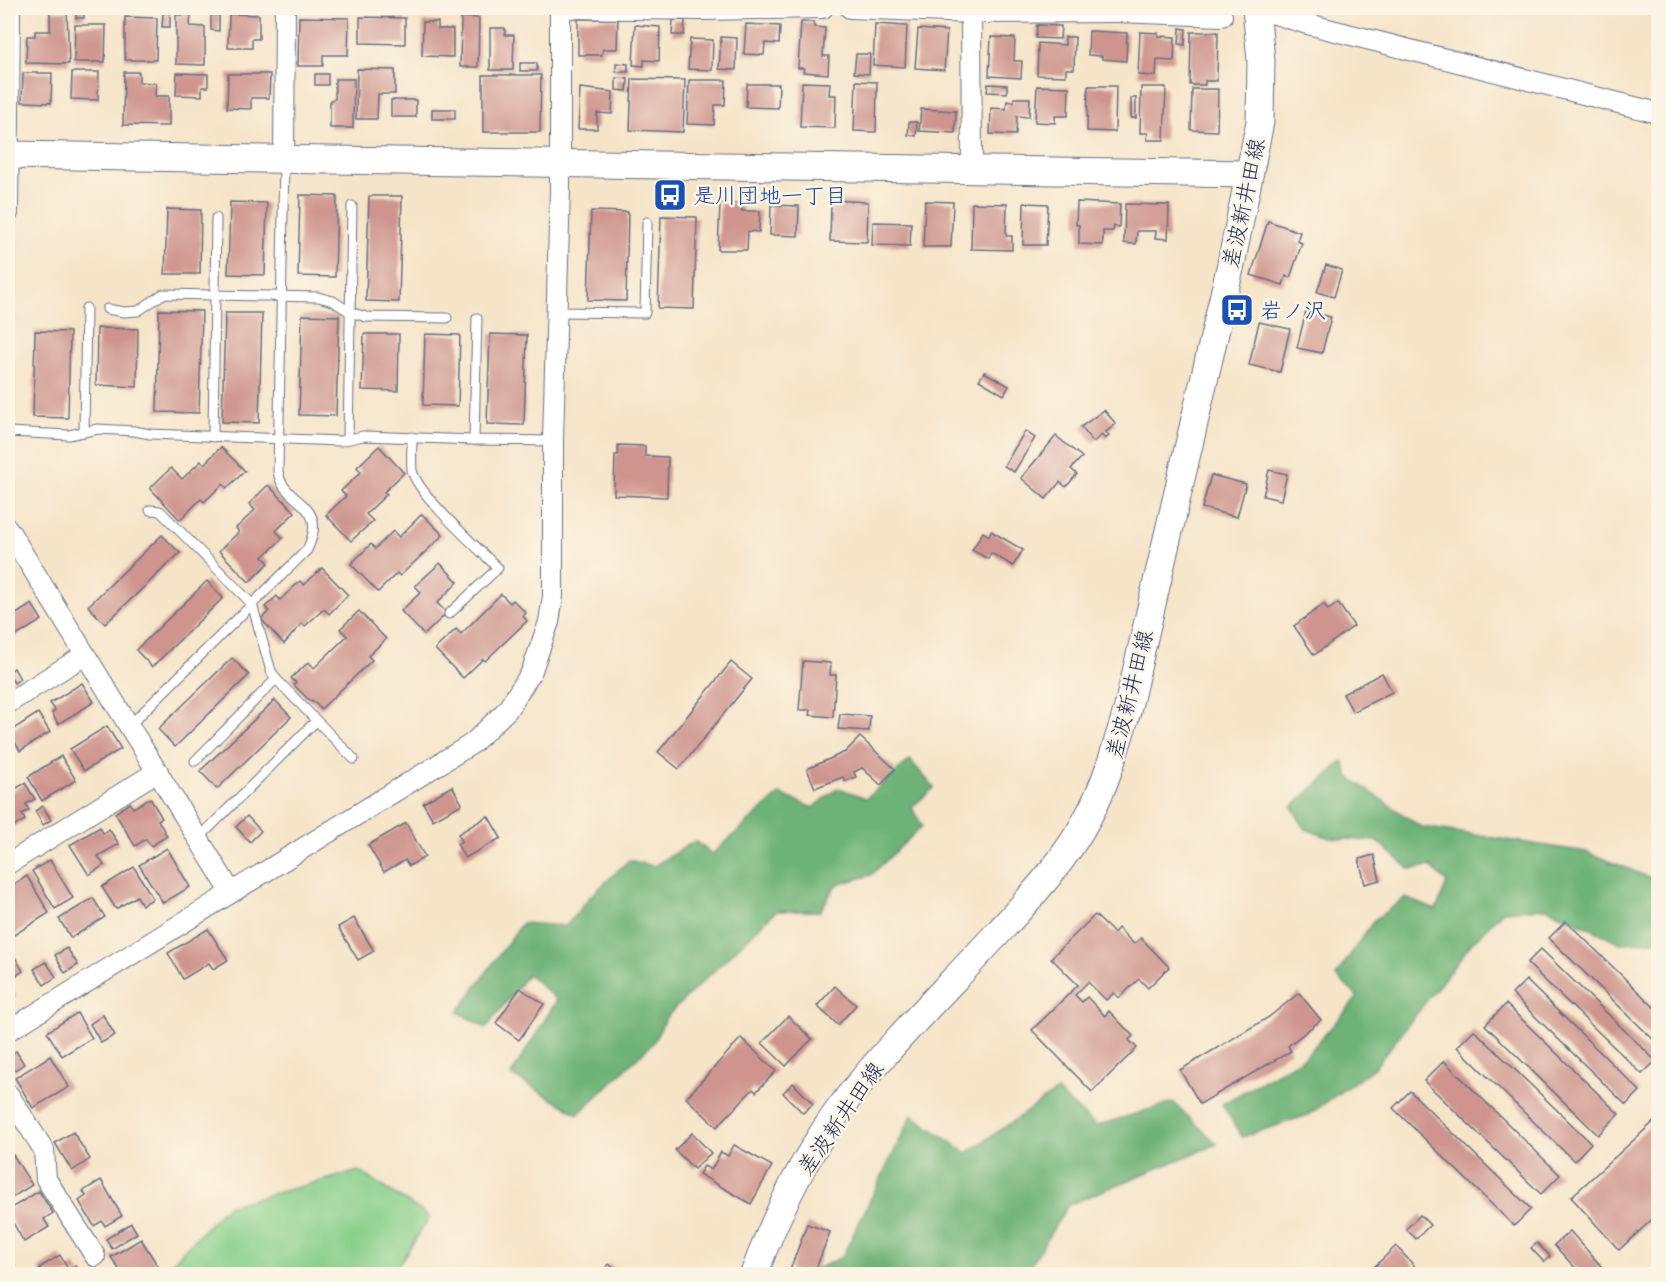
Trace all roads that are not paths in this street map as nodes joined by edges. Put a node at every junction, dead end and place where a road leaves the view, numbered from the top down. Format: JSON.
{"nodes":[{"id":1,"x":10,"y":8,"type":"edge"},
{"id":2,"x":285,"y":8,"type":"edge"},
{"id":3,"x":560,"y":8,"type":"edge"},
{"id":4,"x":567,"y":8,"type":"edge"},
{"id":5,"x":823,"y":8,"type":"edge"},
{"id":6,"x":849,"y":8,"type":"edge"},
{"id":7,"x":1256,"y":8,"type":"edge"},
{"id":8,"x":703,"y":9,"type":"edge"},
{"id":9,"x":971,"y":10,"type":"edge"},
{"id":10,"x":1117,"y":10,"type":"edge"},
{"id":11,"x":1222,"y":16,"type":"dead end"},
{"id":12,"x":1659,"y":113,"type":"edge"},
{"id":13,"x":8,"y":155,"type":"edge"},
{"id":14,"x":284,"y":158,"type":"junction"},
{"id":15,"x":560,"y":164,"type":"junction"},
{"id":16,"x":972,"y":169,"type":"junction"},
{"id":17,"x":1249,"y":174,"type":"junction"},
{"id":18,"x":352,"y":206,"type":"dead end"},
{"id":19,"x":8,"y":213,"type":"edge"},
{"id":20,"x":216,"y":218,"type":"dead end"},
{"id":21,"x":647,"y":222,"type":"dead end"},
{"id":22,"x":215,"y":294,"type":"junction"},
{"id":23,"x":282,"y":296,"type":"junction"},
{"id":24,"x":86,"y":308,"type":"dead end"},
{"id":25,"x":106,"y":309,"type":"dead end"},
{"id":26,"x":350,"y":312,"type":"junction"},
{"id":27,"x":557,"y":312,"type":"junction"},
{"id":28,"x":447,"y":318,"type":"dead end"},
{"id":29,"x":477,"y":318,"type":"dead end"},
{"id":30,"x":8,"y":432,"type":"edge"},
{"id":31,"x":84,"y":432,"type":"junction"},
{"id":32,"x":213,"y":437,"type":"junction"},
{"id":33,"x":412,"y":437,"type":"junction"},
{"id":34,"x":278,"y":438,"type":"junction"},
{"id":35,"x":348,"y":439,"type":"junction"},
{"id":36,"x":474,"y":440,"type":"junction"},
{"id":37,"x":553,"y":441,"type":"junction"},
{"id":38,"x":150,"y":510,"type":"dead end"},
{"id":39,"x":8,"y":529,"type":"edge"},
{"id":40,"x":252,"y":604,"type":"junction"},
{"id":41,"x":449,"y":614,"type":"dead end"},
{"id":42,"x":85,"y":655,"type":"junction"},
{"id":43,"x":276,"y":679,"type":"junction"},
{"id":44,"x":8,"y":703,"type":"edge"},
{"id":45,"x":316,"y":720,"type":"junction"},
{"id":46,"x":129,"y":726,"type":"junction"},
{"id":47,"x":354,"y":759,"type":"dead end"},
{"id":48,"x":195,"y":761,"type":"dead end"},
{"id":49,"x":158,"y":771,"type":"junction"},
{"id":50,"x":199,"y":838,"type":"junction"},
{"id":51,"x":8,"y":864,"type":"edge"},
{"id":52,"x":231,"y":892,"type":"junction"},
{"id":53,"x":8,"y":1031,"type":"edge"},
{"id":54,"x":8,"y":1094,"type":"edge"},
{"id":55,"x":95,"y":1256,"type":"dead end"},
{"id":56,"x":754,"y":1275,"type":"edge"}],
"edges":[{"from":1,"to":13,"type":"street"},
{"from":2,"to":14,"type":"street"},
{"from":3,"to":15,"type":"street"},
{"from":4,"to":8,"type":"street"},
{"from":5,"to":8,"type":"street"},
{"from":6,"to":9,"type":"street"},
{"from":7,"to":12,"type":"street"},
{"from":7,"to":17,"type":"main road","name":"差波新井田線"},
{"from":9,"to":10,"type":"street"},
{"from":9,"to":16,"type":"street"},
{"from":10,"to":11,"type":"street"},
{"from":13,"to":14,"type":"main road"},
{"from":13,"to":19,"type":"street"},
{"from":14,"to":15,"type":"main road"},
{"from":14,"to":23,"type":"lane"},
{"from":15,"to":16,"type":"main road"},
{"from":15,"to":27,"type":"street"},
{"from":16,"to":17,"type":"main road"},
{"from":17,"to":56,"type":"main road","name":"差波新井田線"},
{"from":18,"to":26,"type":"lane"},
{"from":20,"to":22,"type":"lane"},
{"from":21,"to":27,"type":"lane"},
{"from":22,"to":23,"type":"lane"},
{"from":22,"to":25,"type":"lane"},
{"from":22,"to":32,"type":"lane"},
{"from":23,"to":26,"type":"lane"},
{"from":23,"to":34,"type":"lane"},
{"from":24,"to":31,"type":"lane"},
{"from":26,"to":28,"type":"lane"},
{"from":26,"to":35,"type":"lane"},
{"from":27,"to":37,"type":"street"},
{"from":29,"to":36,"type":"lane"},
{"from":30,"to":31,"type":"lane"},
{"from":31,"to":32,"type":"lane"},
{"from":32,"to":34,"type":"lane"},
{"from":33,"to":35,"type":"lane"},
{"from":33,"to":36,"type":"lane"},
{"from":33,"to":41,"type":"lane"},
{"from":34,"to":35,"type":"lane"},
{"from":34,"to":40,"type":"lane"},
{"from":36,"to":37,"type":"lane"},
{"from":37,"to":52,"type":"street"},
{"from":38,"to":40,"type":"lane"},
{"from":39,"to":42,"type":"street"},
{"from":40,"to":43,"type":"lane"},
{"from":40,"to":46,"type":"lane"},
{"from":42,"to":44,"type":"street"},
{"from":42,"to":46,"type":"street"},
{"from":43,"to":45,"type":"lane"},
{"from":43,"to":48,"type":"lane"},
{"from":45,"to":47,"type":"lane"},
{"from":45,"to":50,"type":"lane"},
{"from":46,"to":49,"type":"street"},
{"from":49,"to":50,"type":"street"},
{"from":49,"to":51,"type":"street"},
{"from":50,"to":52,"type":"street"},
{"from":52,"to":53,"type":"street"},
{"from":54,"to":55,"type":"street"}]}
